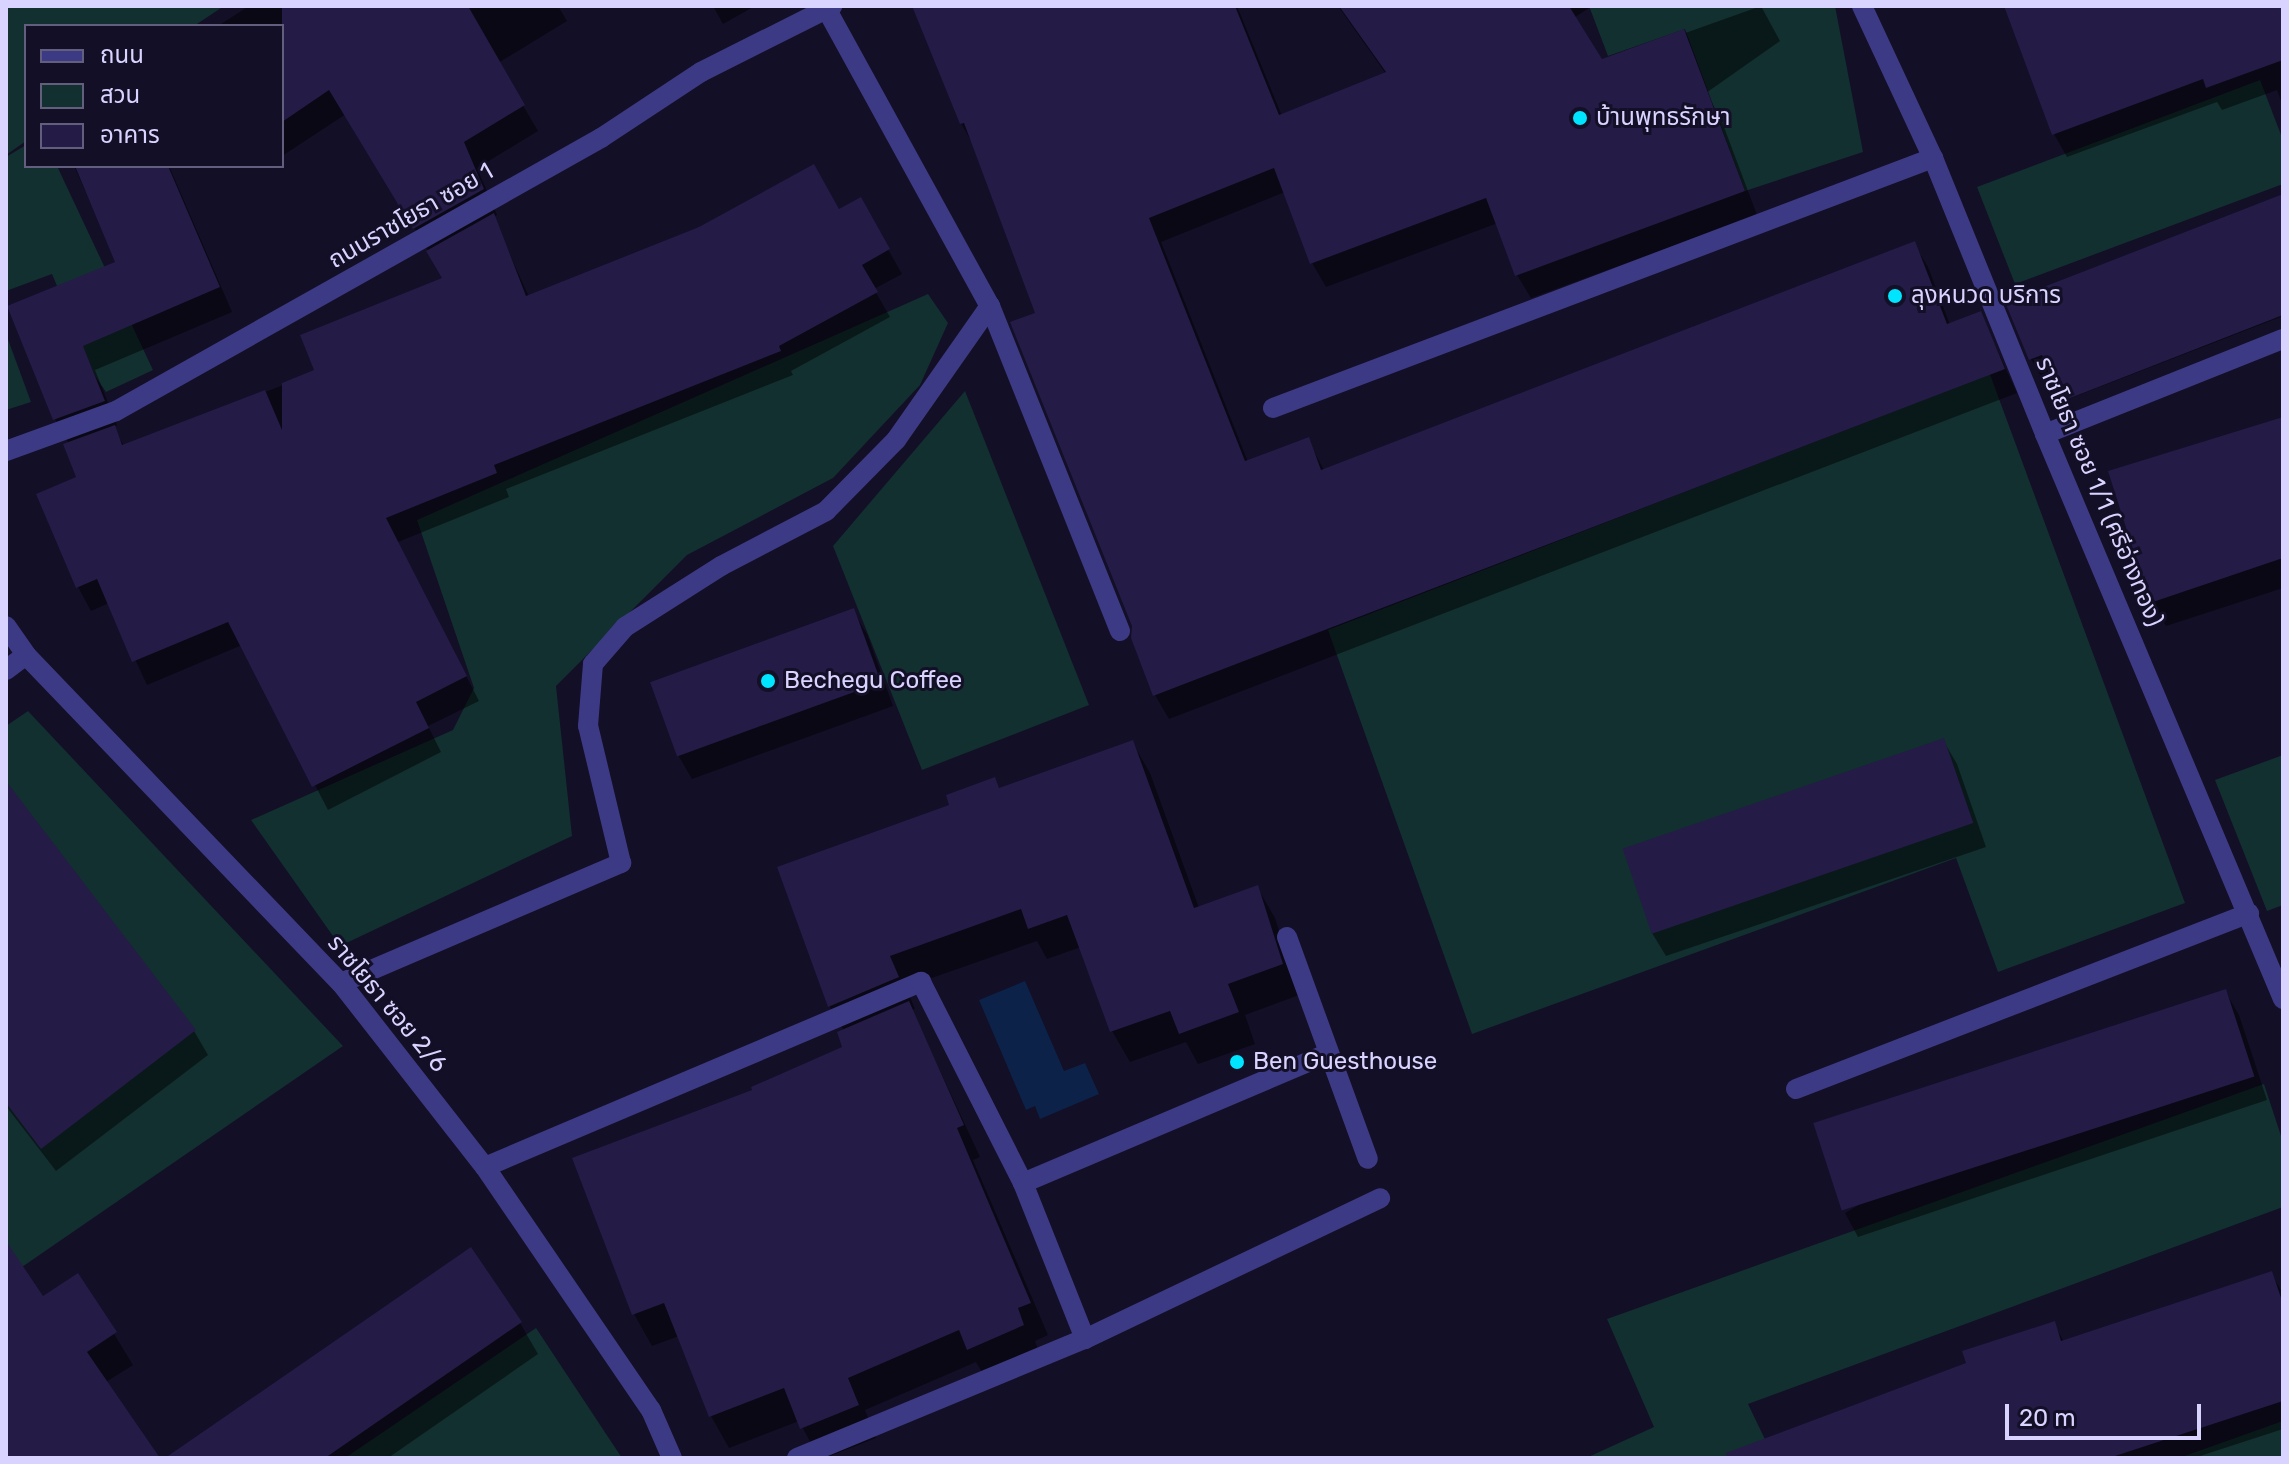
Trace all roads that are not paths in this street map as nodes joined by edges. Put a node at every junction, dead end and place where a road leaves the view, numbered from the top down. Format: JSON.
{"nodes":[{"id":1,"x":1862,"y":6,"type":"edge"},
{"id":2,"x":830,"y":8,"type":"edge"},
{"id":3,"x":1933,"y":158,"type":"junction"},
{"id":4,"x":990,"y":306,"type":"junction"},
{"id":5,"x":2283,"y":339,"type":"edge"},
{"id":6,"x":1273,"y":408,"type":"dead end"},
{"id":7,"x":2045,"y":434,"type":"junction"},
{"id":8,"x":6,"y":451,"type":"edge"},
{"id":9,"x":6,"y":626,"type":"edge"},
{"id":10,"x":1120,"y":631,"type":"dead end"},
{"id":11,"x":26,"y":655,"type":"junction"},
{"id":12,"x":6,"y":670,"type":"edge"},
{"id":13,"x":2249,"y":913,"type":"junction"},
{"id":14,"x":1287,"y":937,"type":"dead end"},
{"id":15,"x":341,"y":983,"type":"junction"},
{"id":16,"x":2283,"y":999,"type":"edge"},
{"id":17,"x":1329,"y":1053,"type":"junction"},
{"id":18,"x":1796,"y":1089,"type":"dead end"},
{"id":19,"x":1368,"y":1159,"type":"dead end"},
{"id":20,"x":485,"y":1167,"type":"junction"},
{"id":21,"x":1023,"y":1183,"type":"junction"},
{"id":22,"x":1380,"y":1198,"type":"dead end"},
{"id":23,"x":1085,"y":1339,"type":"junction"},
{"id":24,"x":672,"y":1458,"type":"edge"},
{"id":25,"x":797,"y":1458,"type":"edge"}],
"edges":[{"from":1,"to":3,"type":"street","name":"ราชโยธา ซอย 1/1 (ศรีอ่างทอง)"},
{"from":2,"to":4,"type":"street"},
{"from":2,"to":8,"type":"street","name":"ถนนราชโยธา ซอย 1"},
{"from":3,"to":6,"type":"street"},
{"from":3,"to":7,"type":"street","name":"ราชโยธา ซอย 1/1 (ศรีอ่างทอง)"},
{"from":4,"to":10,"type":"street"},
{"from":4,"to":15,"type":"street"},
{"from":5,"to":7,"type":"street"},
{"from":7,"to":13,"type":"street","name":"ราชโยธา ซอย 1/1 (ศรีอ่างทอง)"},
{"from":9,"to":11,"type":"street","name":"ราชโยธา ซอย 2/6"},
{"from":11,"to":12,"type":"street"},
{"from":11,"to":15,"type":"street","name":"ราชโยธา ซอย 2/6"},
{"from":13,"to":16,"type":"street","name":"ราชโยธา ซอย 1/1 (ศรีอ่างทอง)"},
{"from":13,"to":18,"type":"street"},
{"from":14,"to":17,"type":"street"},
{"from":15,"to":20,"type":"street","name":"ราชโยธา ซอย 2/6"},
{"from":17,"to":19,"type":"street"},
{"from":17,"to":21,"type":"street"},
{"from":20,"to":21,"type":"street"},
{"from":20,"to":24,"type":"street","name":"ราชโยธา ซอย 2/6"},
{"from":21,"to":23,"type":"street"},
{"from":22,"to":23,"type":"street"},
{"from":23,"to":25,"type":"street"}]}
